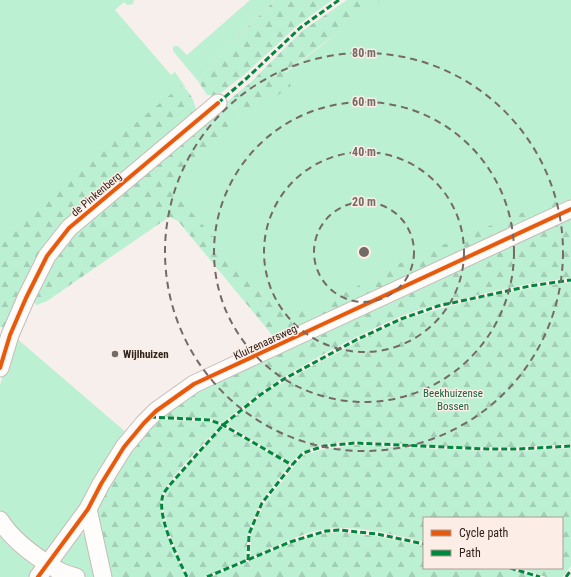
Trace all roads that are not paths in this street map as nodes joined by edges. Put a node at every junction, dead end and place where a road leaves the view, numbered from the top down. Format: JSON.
{"nodes":[{"id":1,"x":218,"y":103,"type":"dead end"},
{"id":2,"x":571,"y":209,"type":"edge"},
{"id":3,"x":5,"y":333,"type":"edge"},
{"id":4,"x":0,"y":368,"type":"edge"},
{"id":5,"x":88,"y":509,"type":"junction"},
{"id":6,"x":0,"y":520,"type":"edge"},
{"id":7,"x":44,"y":570,"type":"edge"},
{"id":8,"x":76,"y":577,"type":"edge"},
{"id":9,"x":103,"y":577,"type":"edge"}],
"edges":[{"from":1,"to":3,"type":"street","name":"de Pinkenberg"},
{"from":2,"to":5,"type":"street","name":"Kluizenaarsweg"},
{"from":3,"to":4,"type":"street","name":"de Pinkenberg"},
{"from":5,"to":7,"type":"street","name":"Kluizenaarsweg"},
{"from":5,"to":9,"type":"street"},
{"from":6,"to":7,"type":"street"},
{"from":7,"to":8,"type":"street"}]}
